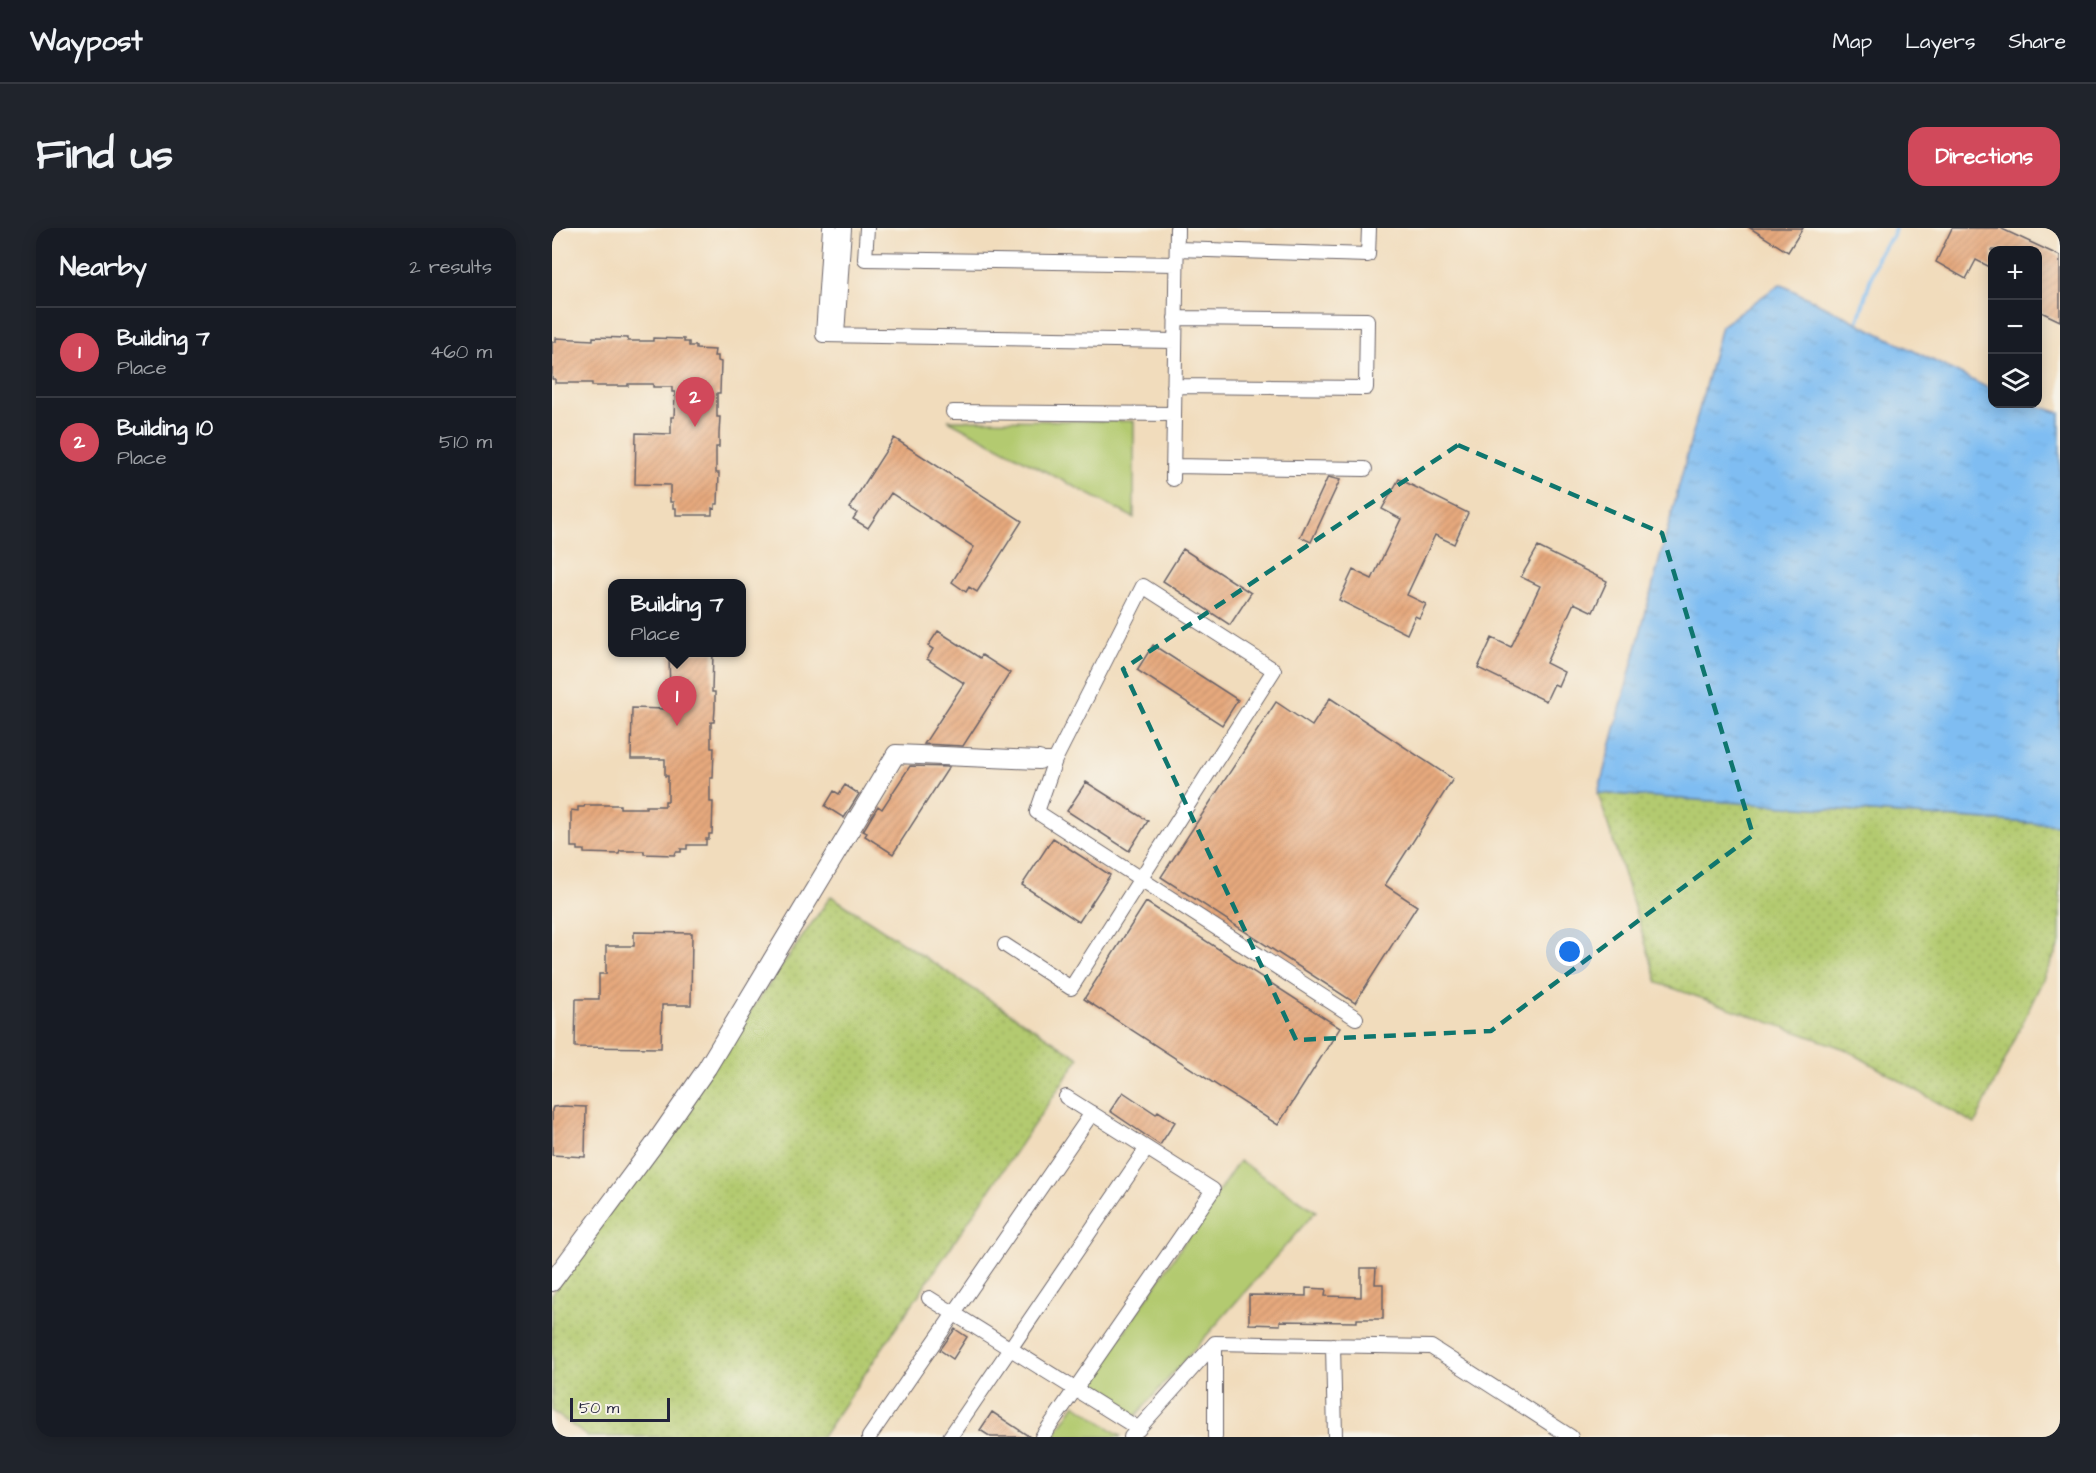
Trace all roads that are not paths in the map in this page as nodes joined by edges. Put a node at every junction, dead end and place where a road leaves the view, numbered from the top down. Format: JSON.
{"nodes":[{"id":1,"x":830,"y":228,"type":"edge"},
{"id":2,"x":844,"y":228,"type":"edge"},
{"id":3,"x":867,"y":228,"type":"edge"},
{"id":4,"x":1177,"y":228,"type":"edge"},
{"id":5,"x":1369,"y":228,"type":"edge"},
{"id":6,"x":1177,"y":249,"type":"junction"},
{"id":7,"x":1176,"y":264,"type":"junction"},
{"id":8,"x":1175,"y":318,"type":"junction"},
{"id":9,"x":837,"y":335,"type":"junction"},
{"id":10,"x":1175,"y":341,"type":"junction"},
{"id":11,"x":1174,"y":386,"type":"junction"},
{"id":12,"x":953,"y":412,"type":"dead end"},
{"id":13,"x":1174,"y":414,"type":"junction"},
{"id":14,"x":1365,"y":469,"type":"dead end"},
{"id":15,"x":1047,"y":760,"type":"junction"},
{"id":16,"x":1141,"y":879,"type":"junction"},
{"id":17,"x":1005,"y":945,"type":"dead end"},
{"id":18,"x":1356,"y":1018,"type":"dead end"},
{"id":19,"x":1066,"y":1097,"type":"dead end"},
{"id":20,"x":1092,"y":1113,"type":"junction"},
{"id":21,"x":1147,"y":1148,"type":"junction"},
{"id":22,"x":552,"y":1282,"type":"edge"},
{"id":23,"x":929,"y":1298,"type":"dead end"},
{"id":24,"x":954,"y":1314,"type":"junction"},
{"id":25,"x":1215,"y":1343,"type":"junction"},
{"id":26,"x":1334,"y":1345,"type":"junction"},
{"id":27,"x":1010,"y":1349,"type":"junction"},
{"id":28,"x":1075,"y":1390,"type":"junction"},
{"id":29,"x":1135,"y":1433,"type":"edge"},
{"id":30,"x":869,"y":1437,"type":"edge"},
{"id":31,"x":950,"y":1437,"type":"edge"},
{"id":32,"x":1042,"y":1437,"type":"edge"},
{"id":33,"x":1215,"y":1437,"type":"edge"},
{"id":34,"x":1335,"y":1437,"type":"edge"},
{"id":35,"x":1571,"y":1437,"type":"edge"}],
"edges":[{"from":1,"to":9,"type":"street"},
{"from":2,"to":9,"type":"street"},
{"from":3,"to":7,"type":"street"},
{"from":4,"to":6,"type":"street"},
{"from":5,"to":6,"type":"street"},
{"from":6,"to":7,"type":"street"},
{"from":7,"to":8,"type":"street"},
{"from":8,"to":10,"type":"street"},
{"from":8,"to":11,"type":"street"},
{"from":9,"to":10,"type":"street"},
{"from":10,"to":11,"type":"street"},
{"from":11,"to":13,"type":"street"},
{"from":12,"to":13,"type":"street"},
{"from":13,"to":14,"type":"street"},
{"from":15,"to":16,"type":"street"},
{"from":15,"to":16,"type":"street"},
{"from":15,"to":22,"type":"street"},
{"from":16,"to":17,"type":"street"},
{"from":16,"to":18,"type":"street"},
{"from":19,"to":20,"type":"street"},
{"from":20,"to":21,"type":"street"},
{"from":20,"to":24,"type":"street"},
{"from":21,"to":27,"type":"street"},
{"from":21,"to":28,"type":"street"},
{"from":23,"to":24,"type":"street"},
{"from":24,"to":27,"type":"street"},
{"from":24,"to":30,"type":"street"},
{"from":25,"to":26,"type":"street"},
{"from":25,"to":29,"type":"street"},
{"from":25,"to":33,"type":"street"},
{"from":26,"to":34,"type":"street"},
{"from":26,"to":35,"type":"street"},
{"from":27,"to":28,"type":"street"},
{"from":27,"to":31,"type":"street"},
{"from":28,"to":29,"type":"street"},
{"from":28,"to":32,"type":"street"}]}
